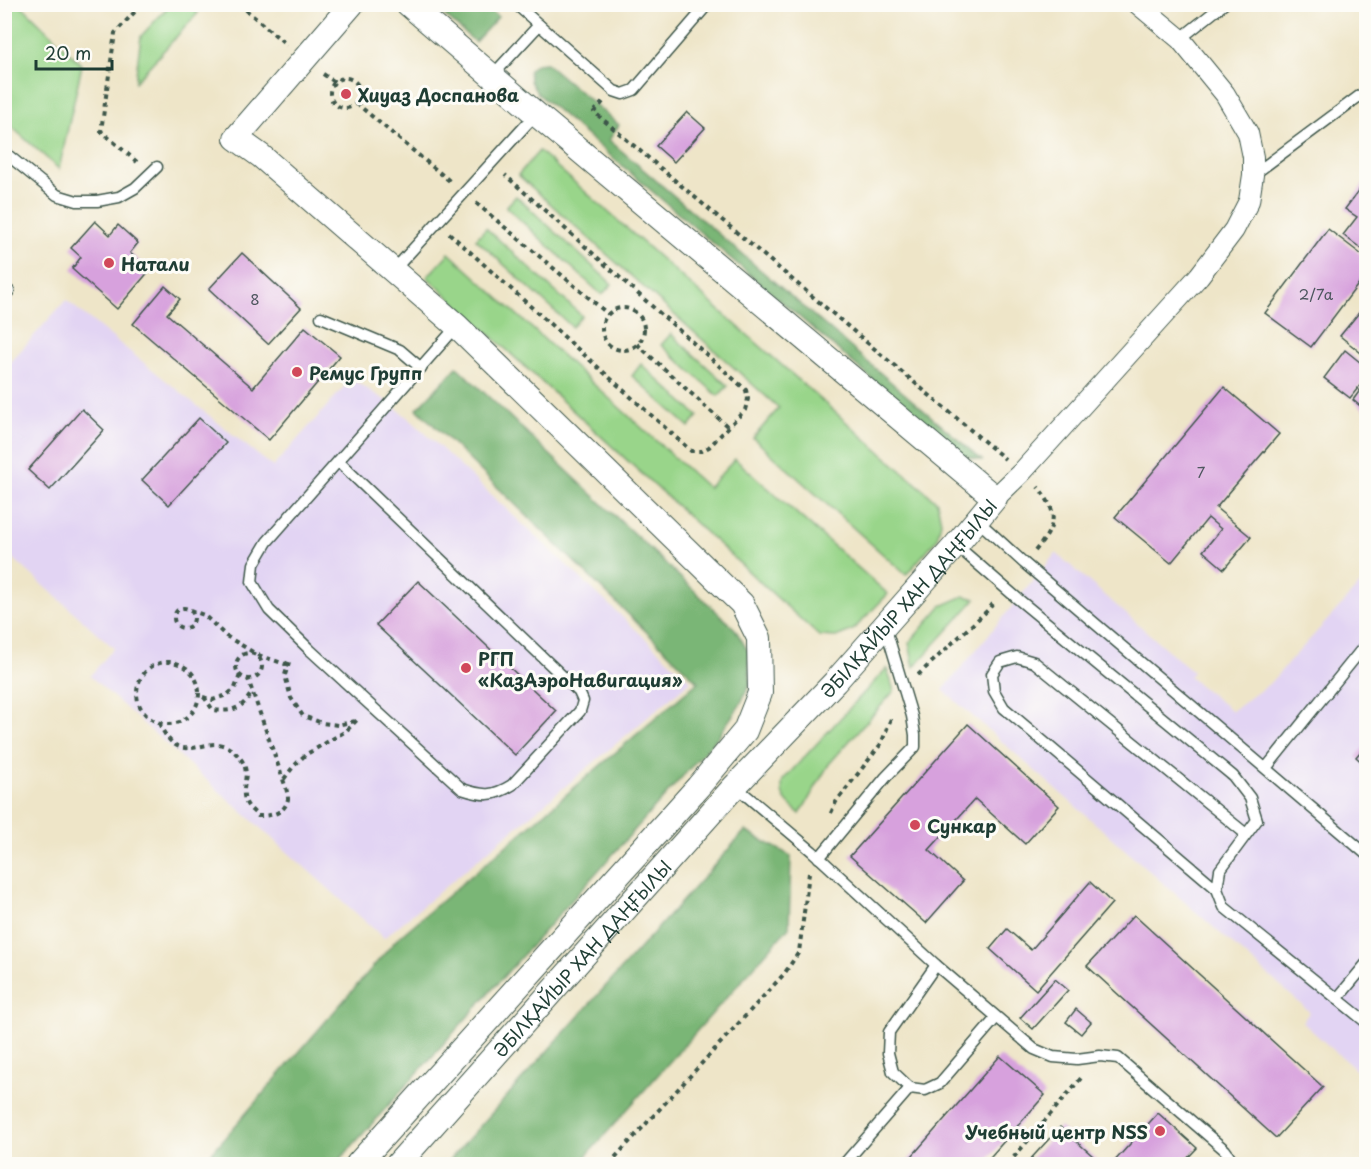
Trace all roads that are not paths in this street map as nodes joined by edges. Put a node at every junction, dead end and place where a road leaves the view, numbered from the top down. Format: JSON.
{"nodes":[{"id":1,"x":352,"y":4,"type":"edge"},
{"id":2,"x":408,"y":4,"type":"edge"},
{"id":3,"x":522,"y":4,"type":"edge"},
{"id":4,"x":708,"y":4,"type":"edge"},
{"id":5,"x":1138,"y":4,"type":"edge"},
{"id":6,"x":1224,"y":4,"type":"edge"},
{"id":7,"x":539,"y":25,"type":"junction"},
{"id":8,"x":1180,"y":39,"type":"junction"},
{"id":9,"x":492,"y":75,"type":"junction"},
{"id":10,"x":1366,"y":91,"type":"edge"},
{"id":11,"x":536,"y":114,"type":"junction"},
{"id":12,"x":4,"y":152,"type":"edge"},
{"id":13,"x":154,"y":170,"type":"road end"},
{"id":14,"x":1253,"y":175,"type":"junction"},
{"id":15,"x":393,"y":271,"type":"junction"},
{"id":16,"x":321,"y":317,"type":"dead end"},
{"id":17,"x":457,"y":326,"type":"junction"},
{"id":18,"x":421,"y":368,"type":"junction"},
{"id":19,"x":338,"y":461,"type":"junction"},
{"id":20,"x":995,"y":498,"type":"junction"},
{"id":21,"x":977,"y":520,"type":"junction"},
{"id":22,"x":956,"y":545,"type":"junction"},
{"id":23,"x":884,"y":625,"type":"junction"},
{"id":24,"x":1366,"y":644,"type":"edge"},
{"id":25,"x":1266,"y":768,"type":"junction"},
{"id":26,"x":735,"y":786,"type":"junction"},
{"id":27,"x":1246,"y":834,"type":"junction"},
{"id":28,"x":1366,"y":854,"type":"edge"},
{"id":29,"x":815,"y":855,"type":"junction"},
{"id":30,"x":1217,"y":889,"type":"junction"},
{"id":31,"x":1366,"y":964,"type":"edge"},
{"id":32,"x":936,"y":965,"type":"junction"},
{"id":33,"x":1337,"y":999,"type":"junction"},
{"id":34,"x":996,"y":1018,"type":"junction"},
{"id":35,"x":1366,"y":1022,"type":"edge"},
{"id":36,"x":910,"y":1088,"type":"junction"},
{"id":37,"x":358,"y":1164,"type":"edge"},
{"id":38,"x":398,"y":1164,"type":"edge"},
{"id":39,"x":844,"y":1164,"type":"edge"},
{"id":40,"x":1235,"y":1164,"type":"edge"}],
"edges":[{"from":1,"to":15,"type":"street"},
{"from":2,"to":9,"type":"street"},
{"from":3,"to":7,"type":"lane"},
{"from":4,"to":7,"type":"lane"},
{"from":5,"to":8,"type":"street","name":"ӘБІЛҚАЙЫР ХАН ДАҢҒЫЛЫ"},
{"from":6,"to":8,"type":"lane"},
{"from":7,"to":9,"type":"lane"},
{"from":8,"to":14,"type":"street","name":"ӘБІЛҚАЙЫР ХАН ДАҢҒЫЛЫ"},
{"from":9,"to":11,"type":"street"},
{"from":10,"to":14,"type":"lane"},
{"from":11,"to":15,"type":"lane"},
{"from":11,"to":20,"type":"street"},
{"from":12,"to":13,"type":"lane"},
{"from":14,"to":20,"type":"street","name":"ӘБІЛҚАЙЫР ХАН ДАҢҒЫЛЫ"},
{"from":15,"to":17,"type":"street"},
{"from":16,"to":18,"type":"lane"},
{"from":17,"to":18,"type":"lane"},
{"from":17,"to":37,"type":"street","name":"ӘБІЛҚАЙЫР ХАН ДАҢҒЫЛЫ"},
{"from":18,"to":19,"type":"lane"},
{"from":19,"to":19,"type":"lane"},
{"from":20,"to":21,"type":"street","name":"ӘБІЛҚАЙЫР ХАН ДАҢҒЫЛЫ"},
{"from":21,"to":22,"type":"street","name":"ӘБІЛҚАЙЫР ХАН ДАҢҒЫЛЫ"},
{"from":21,"to":25,"type":"lane"},
{"from":22,"to":23,"type":"street","name":"ӘБІЛҚАЙЫР ХАН ДАҢҒЫЛЫ"},
{"from":22,"to":27,"type":"lane"},
{"from":23,"to":26,"type":"street","name":"ӘБІЛҚАЙЫР ХАН ДАҢҒЫЛЫ"},
{"from":23,"to":29,"type":"lane"},
{"from":24,"to":25,"type":"lane"},
{"from":25,"to":28,"type":"lane"},
{"from":26,"to":29,"type":"lane"},
{"from":26,"to":38,"type":"street","name":"ӘБІЛҚАЙЫР ХАН ДАҢҒЫЛЫ"},
{"from":27,"to":30,"type":"lane"},
{"from":27,"to":30,"type":"lane"},
{"from":29,"to":32,"type":"lane"},
{"from":30,"to":33,"type":"lane"},
{"from":31,"to":33,"type":"lane"},
{"from":32,"to":34,"type":"lane"},
{"from":32,"to":36,"type":"lane"},
{"from":33,"to":35,"type":"lane"},
{"from":34,"to":36,"type":"lane"},
{"from":34,"to":40,"type":"lane"},
{"from":36,"to":39,"type":"lane"}]}
